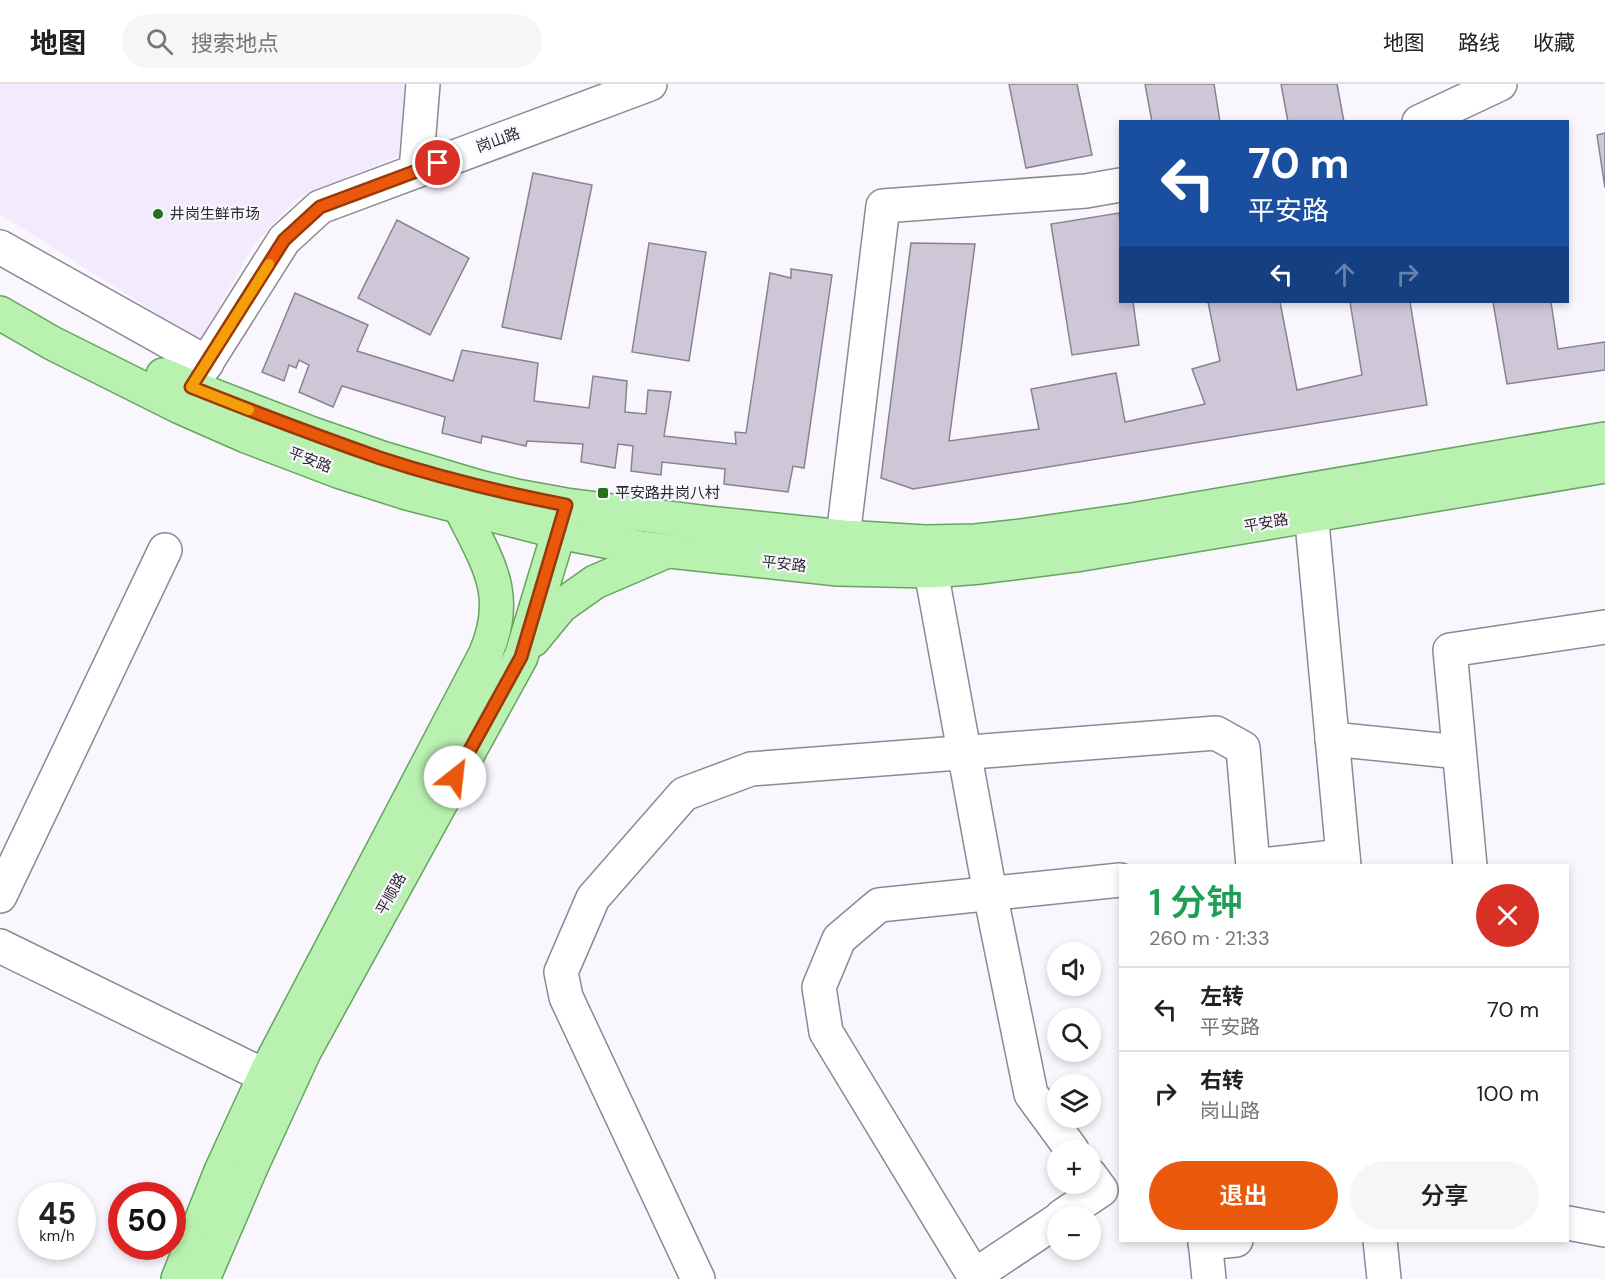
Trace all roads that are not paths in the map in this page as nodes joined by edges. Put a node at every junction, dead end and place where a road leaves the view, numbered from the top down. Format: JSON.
{"nodes":[{"id":1,"x":423,"y":84,"type":"edge"},
{"id":2,"x":650,"y":84,"type":"edge"},
{"id":3,"x":1500,"y":84,"type":"edge"},
{"id":4,"x":1423,"y":120,"type":"edge"},
{"id":5,"x":416,"y":171,"type":"junction"},
{"id":6,"x":1119,"y":185,"type":"edge"},
{"id":7,"x":0,"y":247,"type":"edge"},
{"id":8,"x":2,"y":306,"type":"edge"},
{"id":9,"x":199,"y":375,"type":"junction"},
{"id":10,"x":1605,"y":439,"type":"edge"},
{"id":11,"x":1605,"y":466,"type":"edge"},
{"id":12,"x":1310,"y":503,"type":"junction"},
{"id":13,"x":460,"y":507,"type":"junction"},
{"id":14,"x":563,"y":519,"type":"junction"},
{"id":15,"x":843,"y":537,"type":"junction"},
{"id":16,"x":165,"y":550,"type":"dead end"},
{"id":17,"x":667,"y":551,"type":"junction"},
{"id":18,"x":931,"y":571,"type":"junction"},
{"id":19,"x":1605,"y":627,"type":"edge"},
{"id":20,"x":521,"y":657,"type":"junction"},
{"id":21,"x":1332,"y":740,"type":"junction"},
{"id":22,"x":1460,"y":752,"type":"junction"},
{"id":23,"x":964,"y":754,"type":"junction"},
{"id":24,"x":1344,"y":861,"type":"edge"},
{"id":25,"x":1254,"y":864,"type":"edge"},
{"id":26,"x":1290,"y":864,"type":"edge"},
{"id":27,"x":1470,"y":864,"type":"edge"},
{"id":28,"x":1119,"y":880,"type":"edge"},
{"id":29,"x":990,"y":893,"type":"junction"},
{"id":30,"x":0,"y":896,"type":"edge"},
{"id":31,"x":0,"y":946,"type":"edge"},
{"id":32,"x":265,"y":1076,"type":"junction"},
{"id":33,"x":1065,"y":1140,"type":"edge"},
{"id":34,"x":1095,"y":1194,"type":"edge"},
{"id":35,"x":1077,"y":1206,"type":"edge"},
{"id":36,"x":1569,"y":1223,"type":"edge"},
{"id":37,"x":1047,"y":1228,"type":"edge"},
{"id":38,"x":1605,"y":1230,"type":"edge"},
{"id":39,"x":1215,"y":1242,"type":"edge"},
{"id":40,"x":1380,"y":1242,"type":"edge"},
{"id":41,"x":975,"y":1278,"type":"edge"},
{"id":42,"x":178,"y":1279,"type":"edge"},
{"id":43,"x":203,"y":1279,"type":"edge"},
{"id":44,"x":699,"y":1279,"type":"edge"},
{"id":45,"x":1209,"y":1279,"type":"edge"},
{"id":46,"x":1384,"y":1279,"type":"edge"}],
"edges":[{"from":1,"to":5,"type":"street"},
{"from":2,"to":5,"type":"street","name":"岗山路"},
{"from":3,"to":4,"type":"street"},
{"from":5,"to":9,"type":"street","name":"岗山路"},
{"from":6,"to":15,"type":"street"},
{"from":7,"to":9,"type":"street"},
{"from":8,"to":9,"type":"main road","name":"平安路"},
{"from":8,"to":13,"type":"main road","name":"平安路"},
{"from":9,"to":14,"type":"main road","name":"平安路"},
{"from":10,"to":12,"type":"main road","name":"平安路"},
{"from":11,"to":12,"type":"main road","name":"平安路"},
{"from":12,"to":15,"type":"main road","name":"平安路"},
{"from":12,"to":18,"type":"main road","name":"平安路"},
{"from":12,"to":21,"type":"street"},
{"from":13,"to":14,"type":"main road","name":"平安路"},
{"from":13,"to":32,"type":"main road","name":"平顺路"},
{"from":14,"to":15,"type":"main road","name":"平安路"},
{"from":14,"to":17,"type":"main road","name":"平安路"},
{"from":14,"to":20,"type":"main road","name":"平顺路"},
{"from":16,"to":30,"type":"street"},
{"from":17,"to":18,"type":"main road","name":"平安路"},
{"from":17,"to":20,"type":"main road"},
{"from":18,"to":23,"type":"street"},
{"from":19,"to":22,"type":"street"},
{"from":20,"to":43,"type":"main road","name":"平顺路"},
{"from":21,"to":22,"type":"street"},
{"from":21,"to":24,"type":"street"},
{"from":22,"to":27,"type":"street"},
{"from":23,"to":25,"type":"street"},
{"from":23,"to":29,"type":"street"},
{"from":23,"to":44,"type":"street"},
{"from":24,"to":26,"type":"street"},
{"from":28,"to":29,"type":"street"},
{"from":29,"to":33,"type":"street"},
{"from":29,"to":41,"type":"street"},
{"from":31,"to":32,"type":"street"},
{"from":32,"to":42,"type":"main road","name":"平顺路"},
{"from":34,"to":35,"type":"street"},
{"from":36,"to":38,"type":"street"},
{"from":37,"to":41,"type":"street"},
{"from":39,"to":45,"type":"street"},
{"from":40,"to":46,"type":"street"}]}
